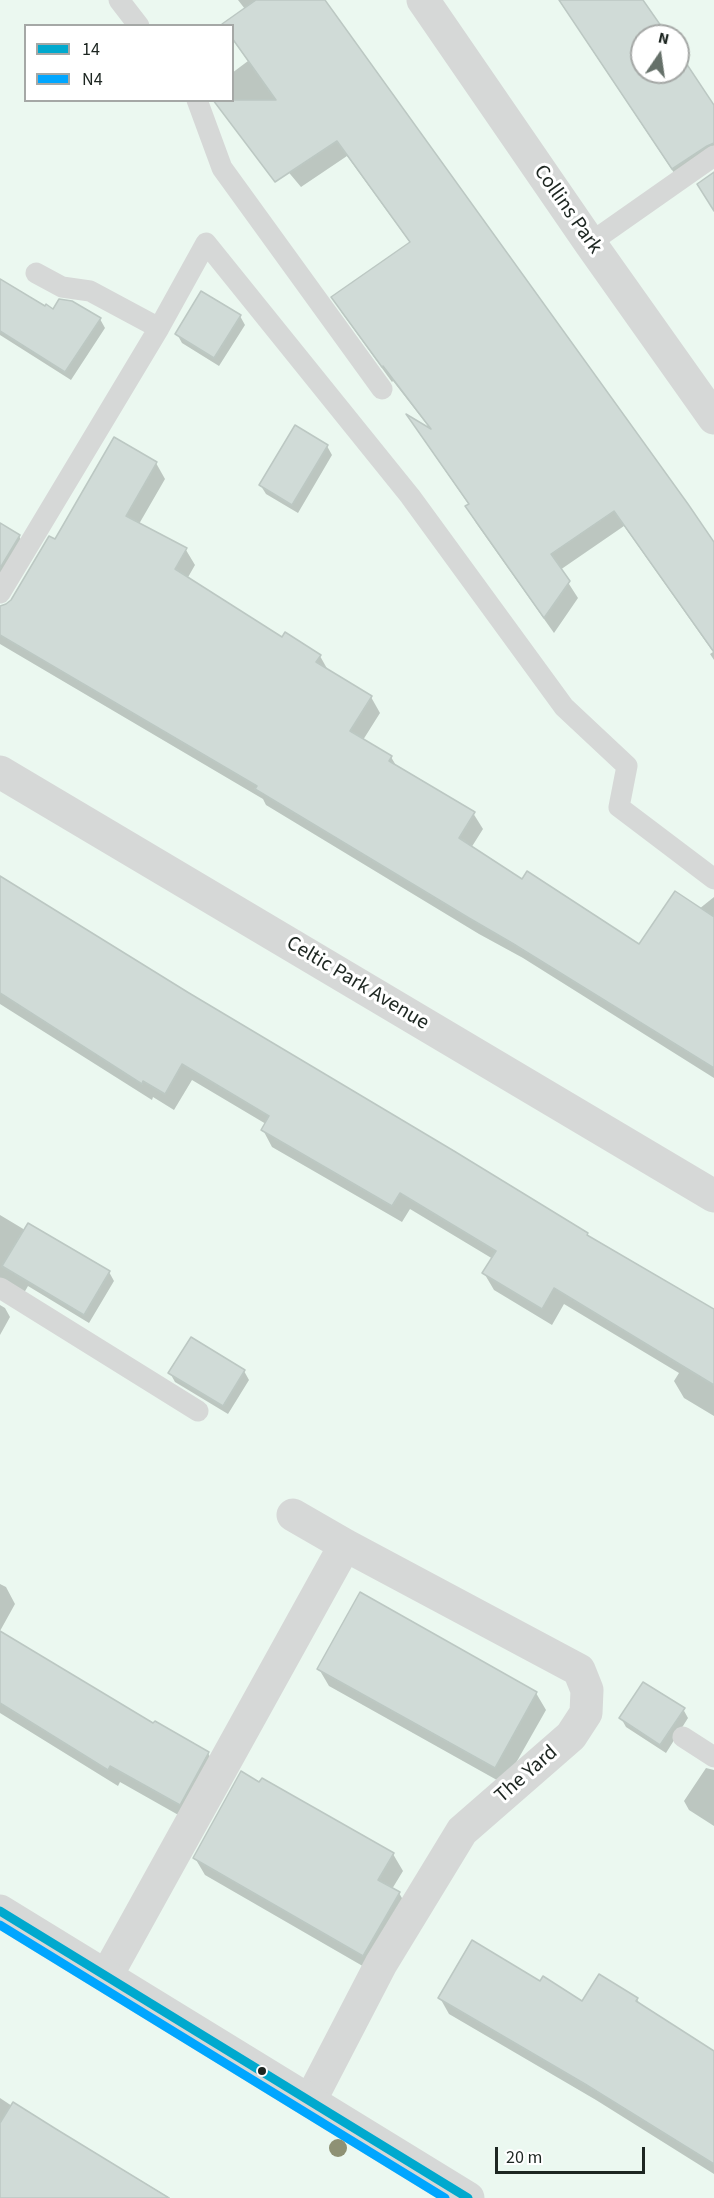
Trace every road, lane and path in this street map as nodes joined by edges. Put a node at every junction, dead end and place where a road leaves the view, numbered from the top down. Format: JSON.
{"nodes":[{"id":1,"x":119,"y":0,"type":"edge"},
{"id":2,"x":423,"y":0,"type":"edge"},
{"id":3,"x":137,"y":24,"type":"edge"},
{"id":4,"x":198,"y":102,"type":"edge"},
{"id":5,"x":714,"y":156,"type":"edge"},
{"id":6,"x":590,"y":243,"type":"junction"},
{"id":7,"x":36,"y":273,"type":"dead end"},
{"id":8,"x":159,"y":328,"type":"junction"},
{"id":9,"x":382,"y":389,"type":"dead end"},
{"id":10,"x":714,"y":418,"type":"edge"},
{"id":11,"x":0,"y":592,"type":"edge"},
{"id":12,"x":0,"y":772,"type":"edge"},
{"id":13,"x":714,"y":879,"type":"edge"},
{"id":14,"x":714,"y":1196,"type":"edge"},
{"id":15,"x":0,"y":1288,"type":"edge"},
{"id":16,"x":198,"y":1411,"type":"dead end"},
{"id":17,"x":293,"y":1515,"type":"dead end"},
{"id":18,"x":345,"y":1545,"type":"junction"},
{"id":19,"x":682,"y":1737,"type":"dead end"},
{"id":20,"x":714,"y":1757,"type":"edge"},
{"id":21,"x":0,"y":1911,"type":"edge"},
{"id":22,"x":107,"y":1975,"type":"junction"},
{"id":23,"x":310,"y":2101,"type":"junction"},
{"id":24,"x":468,"y":2198,"type":"edge"}],
"edges":[{"from":1,"to":3,"type":"lane"},
{"from":2,"to":6,"type":"street","name":"Collins Park"},
{"from":4,"to":9,"type":"lane"},
{"from":5,"to":6,"type":"lane"},
{"from":6,"to":10,"type":"street","name":"Collins Park"},
{"from":7,"to":8,"type":"lane"},
{"from":8,"to":11,"type":"lane"},
{"from":8,"to":13,"type":"lane"},
{"from":12,"to":14,"type":"street","name":"Celtic Park Avenue"},
{"from":15,"to":16,"type":"lane"},
{"from":17,"to":18,"type":"street","name":"The Yard"},
{"from":18,"to":22,"type":"street"},
{"from":18,"to":23,"type":"street","name":"The Yard"},
{"from":19,"to":20,"type":"lane"},
{"from":21,"to":22,"type":"street"},
{"from":22,"to":23,"type":"street"},
{"from":23,"to":24,"type":"street"}]}
